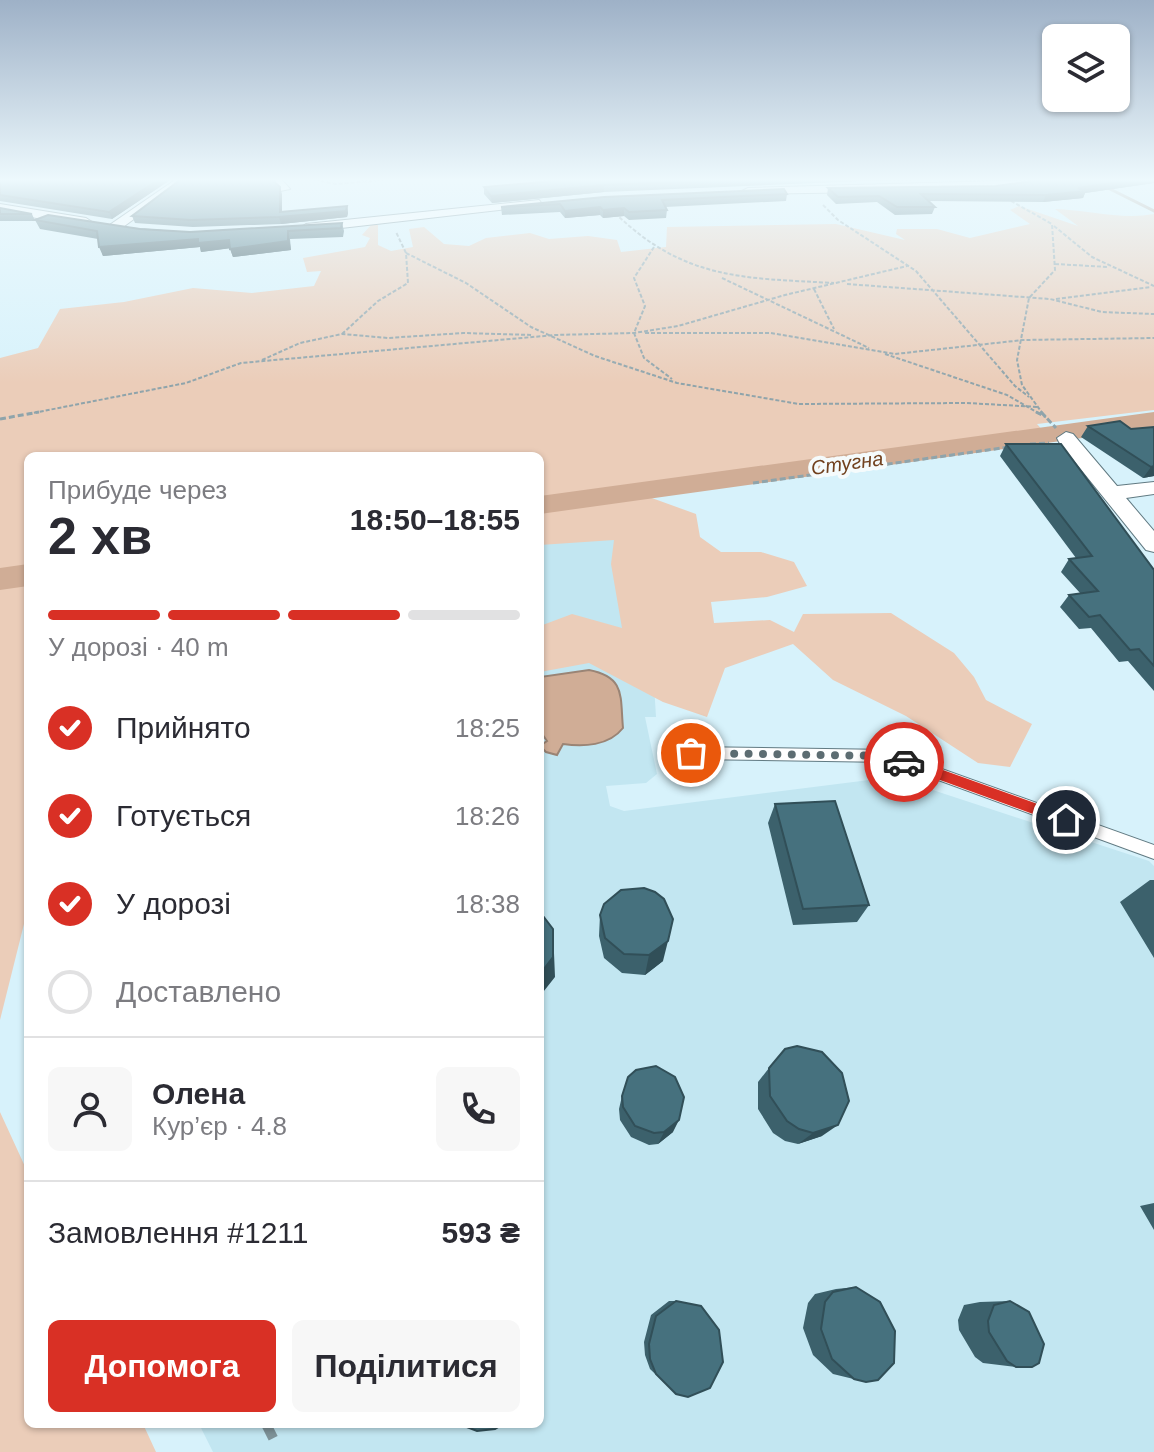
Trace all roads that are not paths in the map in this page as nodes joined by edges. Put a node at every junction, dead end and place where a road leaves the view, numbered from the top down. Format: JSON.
{"nodes":[{"id":1,"x":1064,"y":436,"type":"road end"},
{"id":2,"x":1154,"y":488,"type":"edge"},
{"id":3,"x":1112,"y":493,"type":"junction"},
{"id":4,"x":1154,"y":545,"type":"edge"},
{"id":5,"x":691,"y":753,"type":"dead end"},
{"id":6,"x":1154,"y":852,"type":"edge"}],
"edges":[{"from":1,"to":3,"type":"street"},
{"from":2,"to":3,"type":"street"},
{"from":3,"to":4,"type":"street"},
{"from":5,"to":6,"type":"lane"}]}
